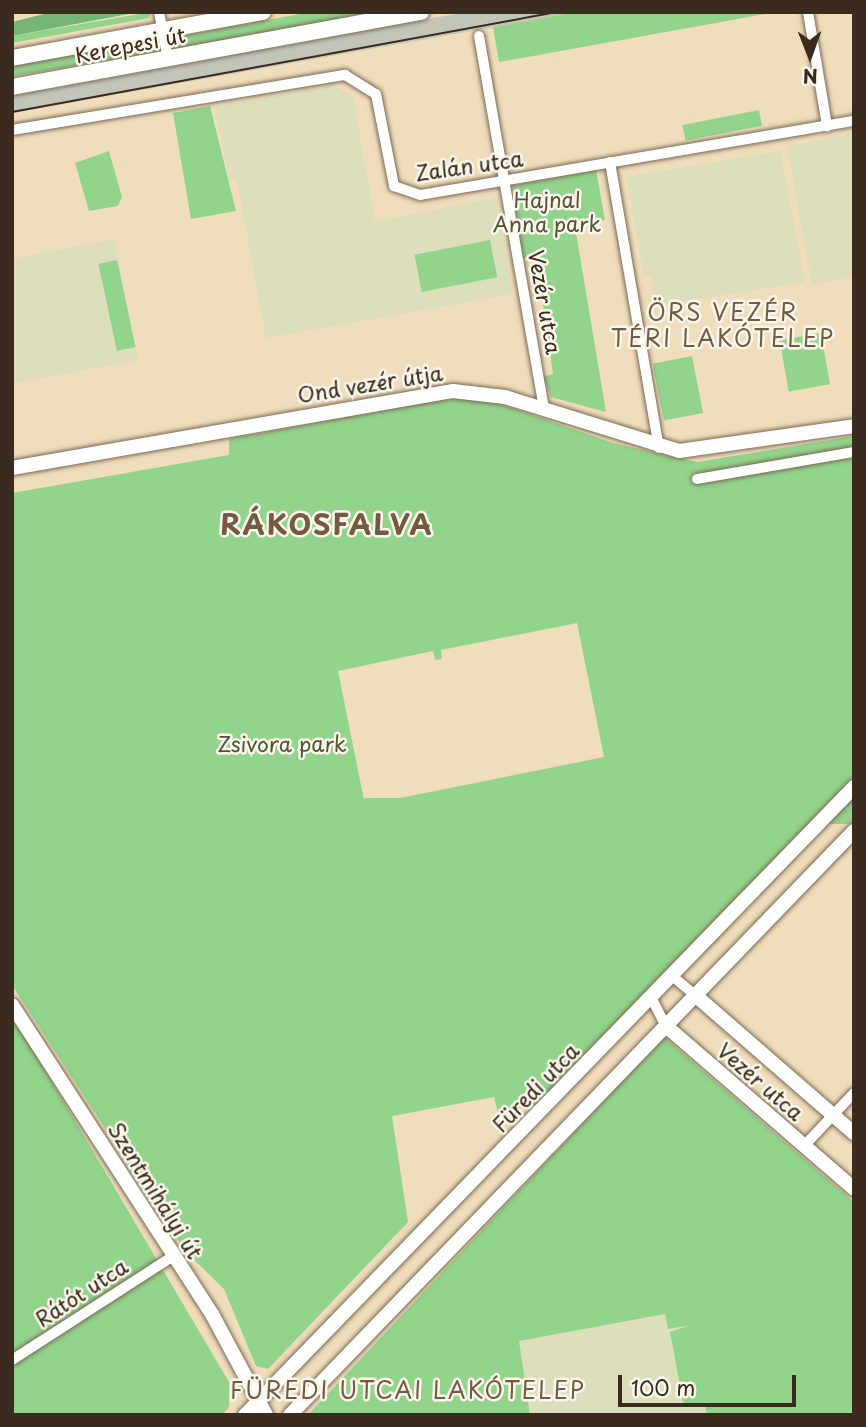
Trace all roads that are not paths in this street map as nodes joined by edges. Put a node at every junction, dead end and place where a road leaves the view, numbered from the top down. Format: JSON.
{"nodes":[{"id":1,"x":159,"y":12,"type":"edge"},
{"id":2,"x":263,"y":12,"type":"edge"},
{"id":3,"x":421,"y":12,"type":"edge"},
{"id":4,"x":808,"y":12,"type":"edge"},
{"id":5,"x":163,"y":30,"type":"junction"},
{"id":6,"x":479,"y":36,"type":"dead end"},
{"id":7,"x":12,"y":58,"type":"edge"},
{"id":8,"x":168,"y":59,"type":"junction"},
{"id":9,"x":12,"y":87,"type":"edge"},
{"id":10,"x":854,"y":121,"type":"edge"},
{"id":11,"x":827,"y":126,"type":"junction"},
{"id":12,"x":12,"y":130,"type":"edge"},
{"id":13,"x":610,"y":162,"type":"junction"},
{"id":14,"x":505,"y":180,"type":"junction"},
{"id":15,"x":544,"y":410,"type":"junction"},
{"id":16,"x":854,"y":426,"type":"edge"},
{"id":17,"x":659,"y":448,"type":"junction"},
{"id":18,"x":854,"y":452,"type":"edge"},
{"id":19,"x":12,"y":468,"type":"edge"},
{"id":20,"x":697,"y":479,"type":"dead end"},
{"id":21,"x":854,"y":787,"type":"edge"},
{"id":22,"x":854,"y":831,"type":"edge"},
{"id":23,"x":671,"y":975,"type":"junction"},
{"id":24,"x":695,"y":995,"type":"junction"},
{"id":25,"x":651,"y":998,"type":"junction"},
{"id":26,"x":12,"y":1004,"type":"edge"},
{"id":27,"x":666,"y":1026,"type":"junction"},
{"id":28,"x":854,"y":1093,"type":"edge"},
{"id":29,"x":833,"y":1115,"type":"junction"},
{"id":30,"x":854,"y":1133,"type":"edge"},
{"id":31,"x":804,"y":1146,"type":"junction"},
{"id":32,"x":854,"y":1189,"type":"edge"},
{"id":33,"x":172,"y":1257,"type":"junction"},
{"id":34,"x":12,"y":1360,"type":"edge"},
{"id":35,"x":260,"y":1399,"type":"junction"},
{"id":36,"x":245,"y":1415,"type":"edge"},
{"id":37,"x":266,"y":1415,"type":"edge"},
{"id":38,"x":290,"y":1415,"type":"edge"}],
"edges":[{"from":1,"to":5,"type":"street"},
{"from":2,"to":5,"type":"main road","name":"Kerepesi út"},
{"from":3,"to":8,"type":"main road","name":"Kerepesi út"},
{"from":4,"to":11,"type":"street"},
{"from":5,"to":7,"type":"main road","name":"Kerepesi út"},
{"from":5,"to":8,"type":"street"},
{"from":6,"to":14,"type":"street","name":"Vezér utca"},
{"from":8,"to":9,"type":"main road","name":"Kerepesi út"},
{"from":10,"to":11,"type":"street","name":"Zalán utca"},
{"from":11,"to":13,"type":"street","name":"Zalán utca"},
{"from":12,"to":14,"type":"street","name":"Zalán utca"},
{"from":13,"to":14,"type":"street","name":"Zalán utca"},
{"from":13,"to":17,"type":"street"},
{"from":14,"to":15,"type":"street","name":"Vezér utca"},
{"from":15,"to":17,"type":"street","name":"Ond vezér útja"},
{"from":15,"to":19,"type":"street","name":"Ond vezér útja"},
{"from":16,"to":17,"type":"street","name":"Ond vezér útja"},
{"from":18,"to":20,"type":"street"},
{"from":21,"to":23,"type":"street","name":"Füredi utca"},
{"from":22,"to":24,"type":"street"},
{"from":23,"to":24,"type":"street","name":"Vezér utca"},
{"from":23,"to":25,"type":"street","name":"Füredi utca"},
{"from":24,"to":27,"type":"street"},
{"from":24,"to":29,"type":"street","name":"Vezér utca"},
{"from":25,"to":27,"type":"street","name":"Vezér utca"},
{"from":25,"to":35,"type":"street","name":"Füredi utca"},
{"from":26,"to":33,"type":"street","name":"Szentmihályi út"},
{"from":27,"to":31,"type":"street","name":"Vezér utca"},
{"from":27,"to":38,"type":"street"},
{"from":28,"to":29,"type":"street"},
{"from":29,"to":30,"type":"street","name":"Vezér utca"},
{"from":29,"to":31,"type":"street"},
{"from":31,"to":32,"type":"street","name":"Vezér utca"},
{"from":33,"to":34,"type":"street","name":"Rátót utca"},
{"from":33,"to":35,"type":"street","name":"Szentmihályi út"},
{"from":35,"to":36,"type":"street","name":"Füredi utca"},
{"from":35,"to":37,"type":"street","name":"Szentmihályi út"}]}
